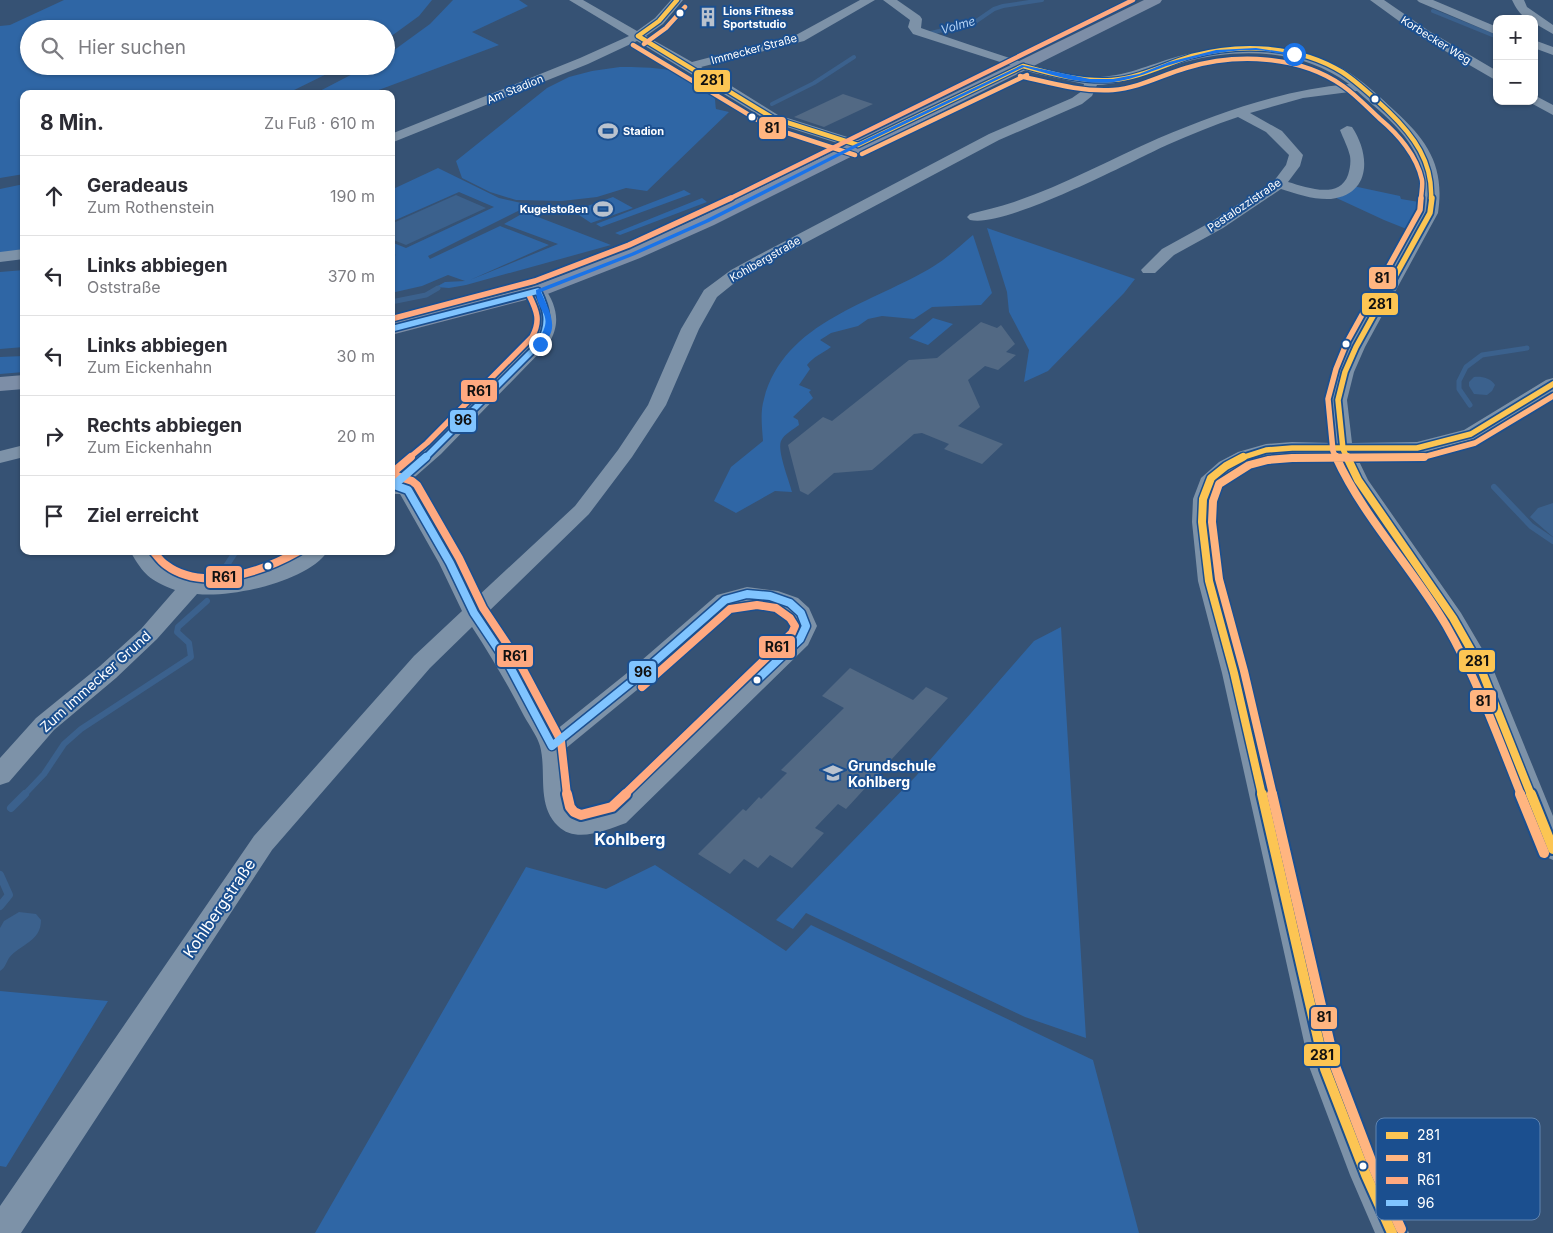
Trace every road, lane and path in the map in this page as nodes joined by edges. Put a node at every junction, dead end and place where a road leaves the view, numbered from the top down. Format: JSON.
{"nodes":[{"id":1,"x":575,"y":0,"type":"edge"},
{"id":2,"x":677,"y":0,"type":"edge"},
{"id":3,"x":869,"y":0,"type":"edge"},
{"id":4,"x":889,"y":0,"type":"edge"},
{"id":5,"x":1155,"y":0,"type":"edge"},
{"id":6,"x":1376,"y":0,"type":"edge"},
{"id":7,"x":1424,"y":0,"type":"edge"},
{"id":8,"x":1518,"y":0,"type":"edge"},
{"id":9,"x":1493,"y":29,"type":"edge"},
{"id":10,"x":1553,"y":30,"type":"edge"},
{"id":11,"x":638,"y":36,"type":"junction"},
{"id":12,"x":1538,"y":45,"type":"edge"},
{"id":13,"x":1553,"y":51,"type":"edge"},
{"id":14,"x":690,"y":66,"type":"junction"},
{"id":15,"x":1024,"y":66,"type":"junction"},
{"id":16,"x":1493,"y":75,"type":"edge"},
{"id":17,"x":1090,"y":81,"type":"junction"},
{"id":18,"x":1360,"y":87,"type":"junction"},
{"id":19,"x":1538,"y":102,"type":"edge"},
{"id":20,"x":1553,"y":110,"type":"edge"},
{"id":21,"x":1240,"y":113,"type":"junction"},
{"id":22,"x":1347,"y":130,"type":"dead end"},
{"id":23,"x":395,"y":137,"type":"edge"},
{"id":24,"x":858,"y":145,"type":"junction"},
{"id":25,"x":1278,"y":184,"type":"junction"},
{"id":26,"x":976,"y":217,"type":"dead end"},
{"id":27,"x":20,"y":254,"type":"edge"},
{"id":28,"x":0,"y":257,"type":"edge"},
{"id":29,"x":1149,"y":270,"type":"dead end"},
{"id":30,"x":538,"y":291,"type":"junction"},
{"id":31,"x":395,"y":328,"type":"edge"},
{"id":32,"x":20,"y":382,"type":"edge"},
{"id":33,"x":0,"y":384,"type":"edge"},
{"id":34,"x":1553,"y":384,"type":"edge"},
{"id":35,"x":1343,"y":449,"type":"junction"},
{"id":36,"x":20,"y":452,"type":"edge"},
{"id":37,"x":0,"y":457,"type":"edge"},
{"id":38,"x":395,"y":485,"type":"edge"},
{"id":39,"x":395,"y":487,"type":"edge"},
{"id":40,"x":143,"y":555,"type":"edge"},
{"id":41,"x":310,"y":555,"type":"edge"},
{"id":42,"x":190,"y":587,"type":"junction"},
{"id":43,"x":474,"y":613,"type":"junction"},
{"id":44,"x":552,"y":746,"type":"junction"},
{"id":45,"x":0,"y":775,"type":"edge"},
{"id":46,"x":1553,"y":849,"type":"edge"},
{"id":47,"x":1376,"y":1197,"type":"edge"},
{"id":48,"x":1386,"y":1220,"type":"edge"},
{"id":49,"x":1,"y":1233,"type":"edge"},
{"id":50,"x":1392,"y":1233,"type":"edge"}],
"edges":[{"from":1,"to":11,"type":"street"},
{"from":2,"to":11,"type":"street","name":"Am Stadion"},
{"from":3,"to":14,"type":"street","name":"Immecker Straße"},
{"from":4,"to":15,"type":"street"},
{"from":5,"to":15,"type":"main road"},
{"from":6,"to":16,"type":"street","name":"Korbecker Weg"},
{"from":7,"to":9,"type":"street"},
{"from":8,"to":10,"type":"street"},
{"from":11,"to":14,"type":"street"},
{"from":11,"to":23,"type":"street","name":"Am Stadion"},
{"from":12,"to":13,"type":"street"},
{"from":14,"to":24,"type":"street"},
{"from":15,"to":17,"type":"street"},
{"from":15,"to":24,"type":"main road"},
{"from":17,"to":18,"type":"street"},
{"from":17,"to":43,"type":"street","name":"Kohlbergstraße"},
{"from":18,"to":21,"type":"street"},
{"from":18,"to":35,"type":"street"},
{"from":19,"to":20,"type":"street"},
{"from":21,"to":25,"type":"street","name":"Pestalozzistraße"},
{"from":21,"to":26,"type":"street"},
{"from":22,"to":25,"type":"street"},
{"from":24,"to":30,"type":"main road"},
{"from":25,"to":29,"type":"street","name":"Pestalozzistraße"},
{"from":27,"to":28,"type":"street"},
{"from":30,"to":31,"type":"main road"},
{"from":30,"to":38,"type":"street"},
{"from":32,"to":33,"type":"main road"},
{"from":34,"to":35,"type":"street"},
{"from":35,"to":46,"type":"street"},
{"from":35,"to":47,"type":"street"},
{"from":36,"to":37,"type":"street"},
{"from":39,"to":43,"type":"street"},
{"from":40,"to":42,"type":"street"},
{"from":41,"to":42,"type":"street"},
{"from":42,"to":45,"type":"street","name":"Zum Immecker Grund"},
{"from":43,"to":44,"type":"street"},
{"from":43,"to":49,"type":"street","name":"Kohlbergstraße"},
{"from":44,"to":44,"type":"street"},
{"from":48,"to":50,"type":"street"}]}
